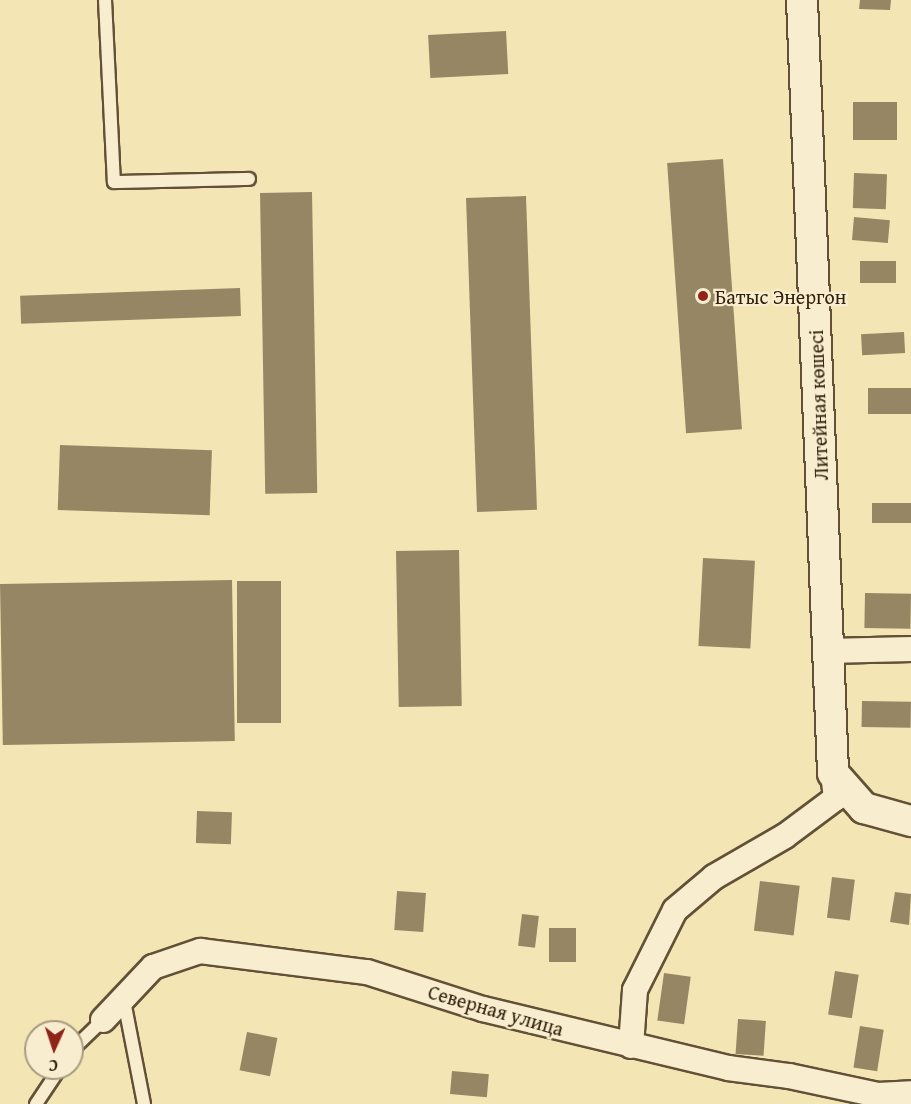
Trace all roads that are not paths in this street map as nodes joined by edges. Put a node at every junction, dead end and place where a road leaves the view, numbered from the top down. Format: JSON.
{"nodes":[{"id":1,"x":105,"y":0,"type":"edge"},
{"id":2,"x":802,"y":0,"type":"edge"},
{"id":3,"x":249,"y":179,"type":"dead end"},
{"id":4,"x":911,"y":649,"type":"edge"},
{"id":5,"x":828,"y":651,"type":"junction"},
{"id":6,"x":833,"y":773,"type":"junction"},
{"id":7,"x":911,"y":821,"type":"edge"},
{"id":8,"x":124,"y":1001,"type":"junction"},
{"id":9,"x":103,"y":1020,"type":"joint"},
{"id":10,"x":84,"y":1038,"type":"edge"},
{"id":11,"x":631,"y":1046,"type":"junction"},
{"id":12,"x":52,"y":1080,"type":"edge"},
{"id":13,"x":911,"y":1093,"type":"edge"},
{"id":14,"x":36,"y":1104,"type":"edge"},
{"id":15,"x":144,"y":1104,"type":"edge"}],
"edges":[{"from":1,"to":3,"type":"lane"},
{"from":2,"to":5,"type":"street","name":"Литейная көшесі"},
{"from":4,"to":5,"type":"street"},
{"from":5,"to":6,"type":"street","name":"Литейная көшесі"},
{"from":6,"to":7,"type":"street"},
{"from":6,"to":11,"type":"street"},
{"from":8,"to":9,"type":"street","name":"Северная улица"},
{"from":8,"to":11,"type":"street","name":"Северная улица"},
{"from":8,"to":15,"type":"lane"},
{"from":9,"to":10,"type":"lane"},
{"from":11,"to":13,"type":"street","name":"Северная улица"},
{"from":12,"to":14,"type":"lane"}]}
